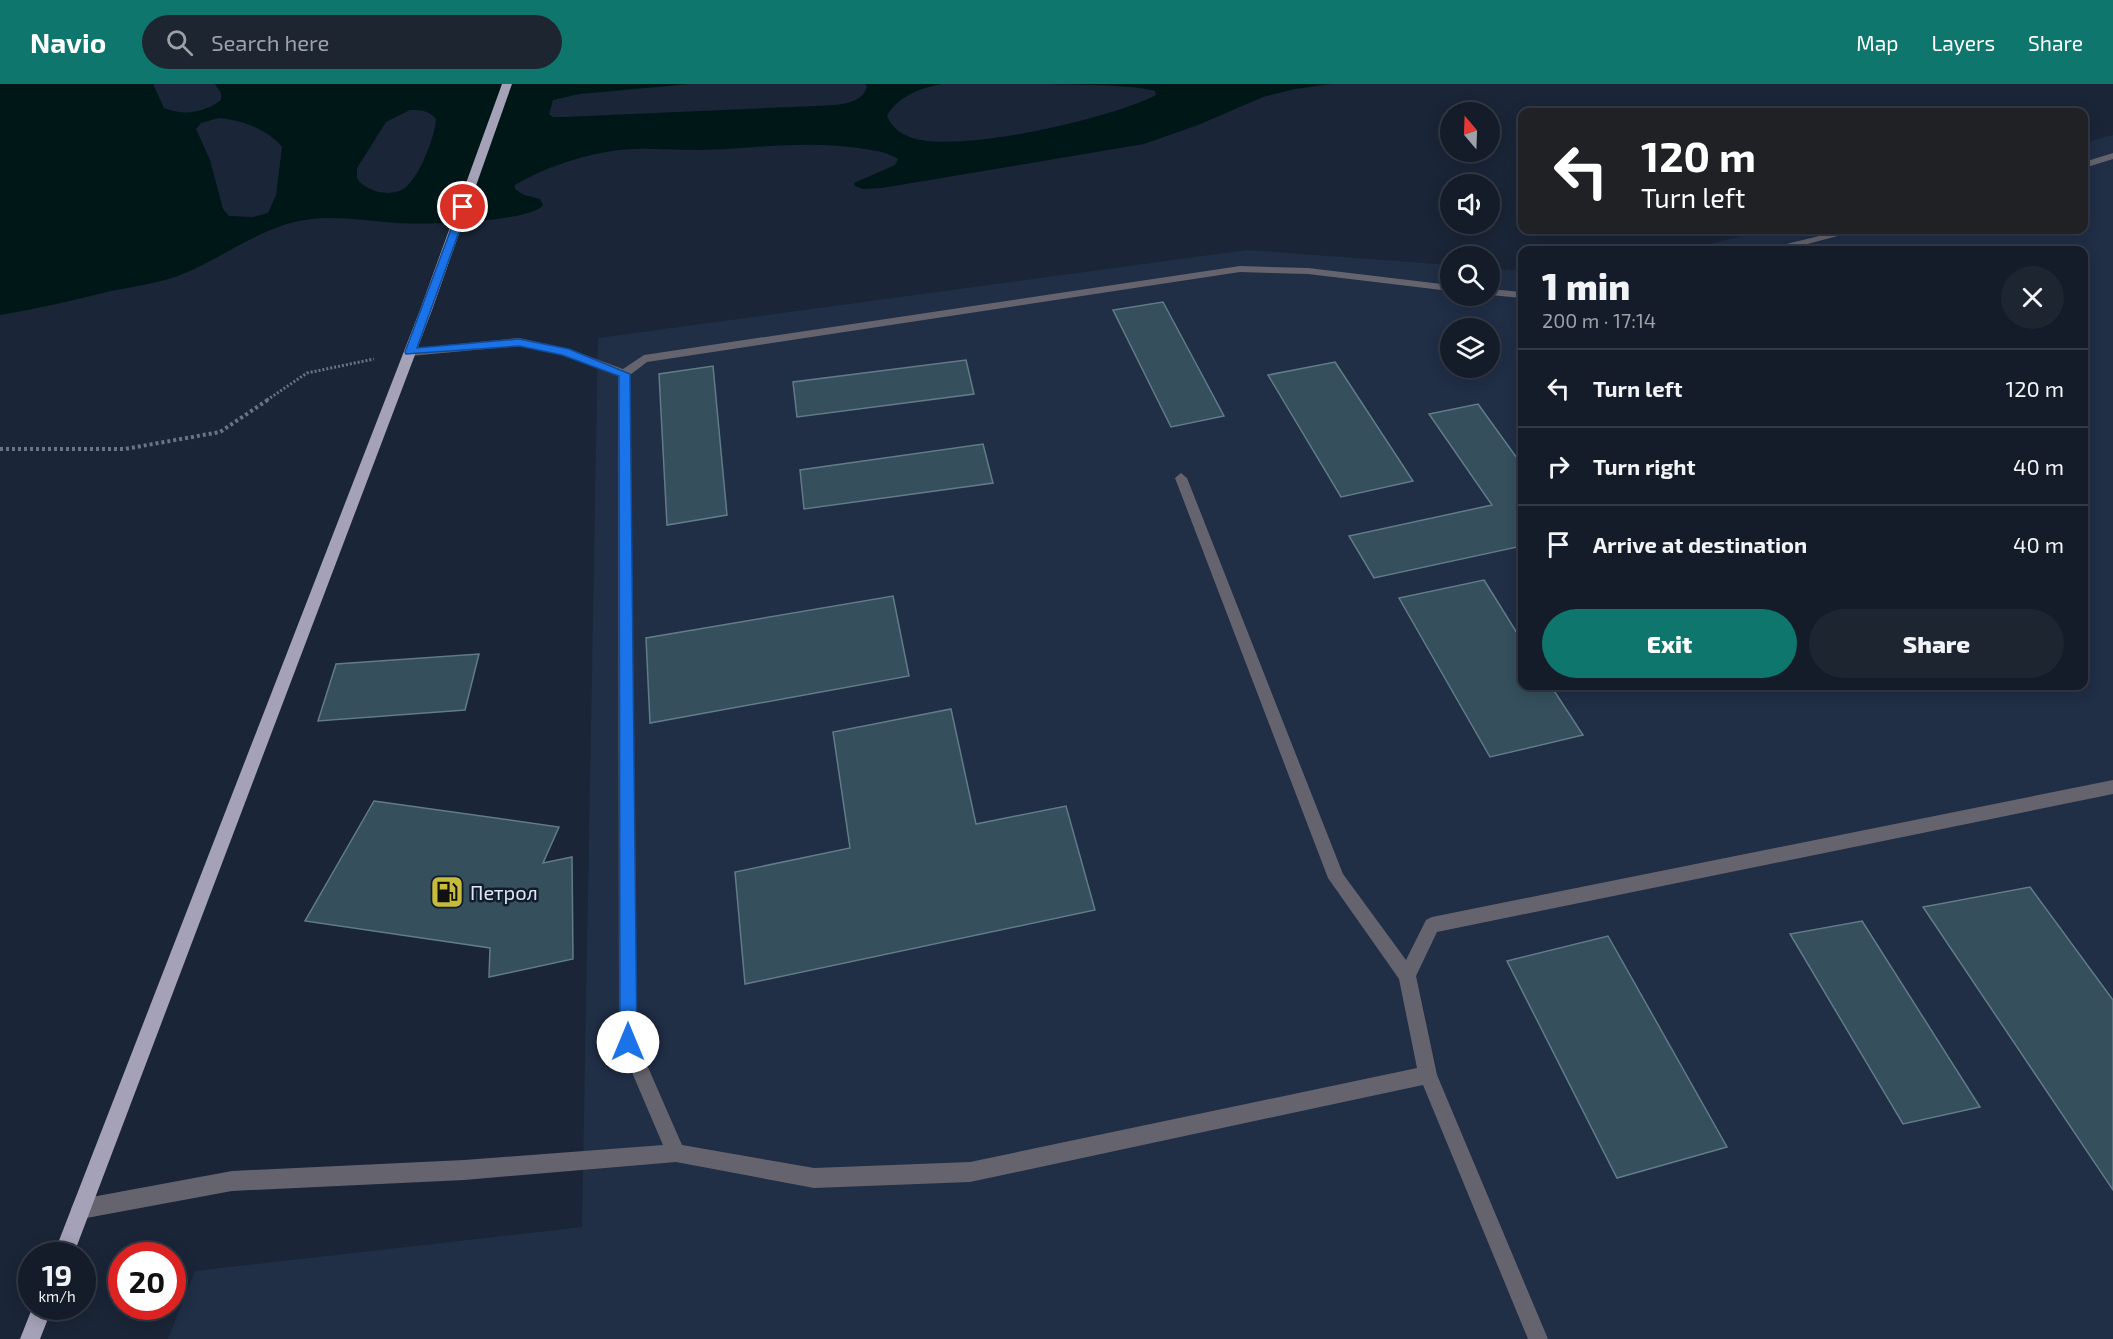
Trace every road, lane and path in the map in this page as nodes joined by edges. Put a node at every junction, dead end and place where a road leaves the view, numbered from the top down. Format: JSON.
{"nodes":[{"id":1,"x":507,"y":84,"type":"edge"},
{"id":2,"x":2113,"y":156,"type":"edge"},
{"id":3,"x":2088,"y":164,"type":"edge"},
{"id":4,"x":1839,"y":234,"type":"edge"},
{"id":5,"x":1790,"y":246,"type":"edge"},
{"id":6,"x":1440,"y":287,"type":"edge"},
{"id":7,"x":1500,"y":293,"type":"edge"},
{"id":8,"x":1518,"y":295,"type":"edge"},
{"id":9,"x":410,"y":352,"type":"junction"},
{"id":10,"x":624,"y":374,"type":"junction"},
{"id":11,"x":0,"y":449,"type":"edge"},
{"id":12,"x":1181,"y":478,"type":"dead end"},
{"id":13,"x":2113,"y":787,"type":"edge"},
{"id":14,"x":1407,"y":976,"type":"junction"},
{"id":15,"x":1428,"y":1075,"type":"junction"},
{"id":16,"x":676,"y":1153,"type":"junction"},
{"id":17,"x":81,"y":1209,"type":"junction"},
{"id":18,"x":68,"y":1242,"type":"edge"},
{"id":19,"x":37,"y":1320,"type":"edge"},
{"id":20,"x":30,"y":1339,"type":"edge"},
{"id":21,"x":1538,"y":1339,"type":"edge"}],
"edges":[{"from":1,"to":9,"type":"main road"},
{"from":2,"to":3,"type":"lane"},
{"from":4,"to":5,"type":"lane"},
{"from":6,"to":10,"type":"lane"},
{"from":7,"to":8,"type":"lane"},
{"from":9,"to":10,"type":"lane"},
{"from":9,"to":11,"type":"path"},
{"from":9,"to":17,"type":"main road"},
{"from":10,"to":16,"type":"lane"},
{"from":12,"to":14,"type":"lane"},
{"from":13,"to":14,"type":"lane"},
{"from":14,"to":15,"type":"lane"},
{"from":15,"to":16,"type":"lane"},
{"from":15,"to":21,"type":"lane"},
{"from":16,"to":17,"type":"lane"},
{"from":17,"to":18,"type":"main road"},
{"from":19,"to":20,"type":"main road"}]}
